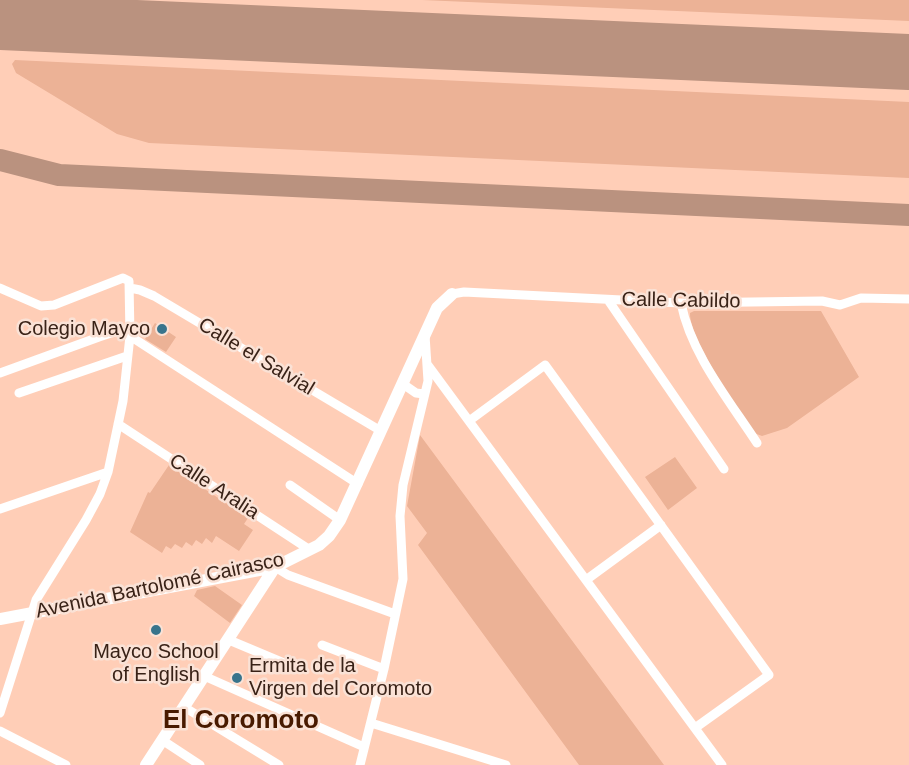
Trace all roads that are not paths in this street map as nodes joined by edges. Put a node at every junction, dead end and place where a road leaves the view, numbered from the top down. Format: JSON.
{"nodes":[{"id":1,"x":129,"y":285,"type":"junction"},
{"id":2,"x":0,"y":288,"type":"edge"},
{"id":3,"x":452,"y":294,"type":"joint"},
{"id":4,"x":909,"y":298,"type":"edge"},
{"id":5,"x":608,"y":300,"type":"junction"},
{"id":6,"x":681,"y":303,"type":"junction"},
{"id":7,"x":130,"y":334,"type":"junction"},
{"id":8,"x":425,"y":334,"type":"junction"},
{"id":9,"x":128,"y":356,"type":"junction"},
{"id":10,"x":427,"y":364,"type":"junction"},
{"id":11,"x":409,"y":370,"type":"junction"},
{"id":12,"x":0,"y":373,"type":"edge"},
{"id":13,"x":428,"y":381,"type":"junction"},
{"id":14,"x":439,"y":381,"type":"junction"},
{"id":15,"x":402,"y":384,"type":"junction"},
{"id":16,"x":19,"y":393,"type":"dead end"},
{"id":17,"x":424,"y":394,"type":"junction"},
{"id":18,"x":469,"y":421,"type":"junction"},
{"id":19,"x":118,"y":424,"type":"junction"},
{"id":20,"x":381,"y":431,"type":"junction"},
{"id":21,"x":757,"y":443,"type":"dead end"},
{"id":22,"x":724,"y":469,"type":"dead end"},
{"id":23,"x":108,"y":472,"type":"junction"},
{"id":24,"x":358,"y":484,"type":"junction"},
{"id":25,"x":290,"y":485,"type":"dead end"},
{"id":26,"x":0,"y":509,"type":"edge"},
{"id":27,"x":340,"y":520,"type":"junction"},
{"id":28,"x":661,"y":525,"type":"junction"},
{"id":29,"x":309,"y":550,"type":"junction"},
{"id":30,"x":275,"y":567,"type":"junction"},
{"id":31,"x":586,"y":580,"type":"junction"},
{"id":32,"x":33,"y":612,"type":"junction"},
{"id":33,"x":395,"y":614,"type":"junction"},
{"id":34,"x":0,"y":619,"type":"edge"},
{"id":35,"x":229,"y":640,"type":"junction"},
{"id":36,"x":322,"y":645,"type":"dead end"},
{"id":37,"x":291,"y":666,"type":"dead end"},
{"id":38,"x":384,"y":669,"type":"junction"},
{"id":39,"x":204,"y":676,"type":"junction"},
{"id":40,"x":184,"y":708,"type":"junction"},
{"id":41,"x":0,"y":713,"type":"edge"},
{"id":42,"x":371,"y":723,"type":"junction"},
{"id":43,"x":695,"y":728,"type":"junction"},
{"id":44,"x":0,"y":731,"type":"edge"},
{"id":45,"x":162,"y":740,"type":"junction"},
{"id":46,"x":364,"y":747,"type":"junction"},
{"id":47,"x":66,"y":765,"type":"edge"},
{"id":48,"x":146,"y":765,"type":"edge"},
{"id":49,"x":200,"y":765,"type":"edge"},
{"id":50,"x":279,"y":765,"type":"edge"},
{"id":51,"x":360,"y":765,"type":"edge"},
{"id":52,"x":506,"y":765,"type":"edge"},
{"id":53,"x":722,"y":765,"type":"edge"}],
"edges":[{"from":1,"to":2,"type":"street"},
{"from":1,"to":7,"type":"street"},
{"from":1,"to":20,"type":"street","name":"Calle el Salvial"},
{"from":3,"to":5,"type":"street","name":"Calle Cabildo"},
{"from":3,"to":8,"type":"street","name":"Avenida Bartolomé Cairasco"},
{"from":4,"to":6,"type":"street","name":"Calle Cabildo"},
{"from":5,"to":6,"type":"street","name":"Calle Cabildo"},
{"from":5,"to":22,"type":"street"},
{"from":6,"to":21,"type":"street"},
{"from":7,"to":9,"type":"street"},
{"from":7,"to":12,"type":"street"},
{"from":7,"to":24,"type":"street"},
{"from":8,"to":10,"type":"street"},
{"from":8,"to":11,"type":"street","name":"Avenida Bartolomé Cairasco"},
{"from":9,"to":16,"type":"street"},
{"from":9,"to":19,"type":"street"},
{"from":10,"to":13,"type":"street"},
{"from":10,"to":14,"type":"street"},
{"from":11,"to":13,"type":"street"},
{"from":11,"to":15,"type":"street","name":"Avenida Bartolomé Cairasco"},
{"from":13,"to":14,"type":"street"},
{"from":13,"to":17,"type":"street"},
{"from":14,"to":18,"type":"street"},
{"from":15,"to":17,"type":"street"},
{"from":15,"to":20,"type":"street","name":"Avenida Bartolomé Cairasco"},
{"from":17,"to":33,"type":"street"},
{"from":18,"to":28,"type":"street"},
{"from":18,"to":31,"type":"street"},
{"from":19,"to":23,"type":"street"},
{"from":19,"to":29,"type":"street","name":"Calle Aralia"},
{"from":20,"to":24,"type":"street","name":"Avenida Bartolomé Cairasco"},
{"from":23,"to":26,"type":"street"},
{"from":23,"to":32,"type":"street"},
{"from":24,"to":27,"type":"street","name":"Avenida Bartolomé Cairasco"},
{"from":25,"to":27,"type":"street"},
{"from":27,"to":29,"type":"street","name":"Avenida Bartolomé Cairasco"},
{"from":28,"to":31,"type":"street"},
{"from":28,"to":43,"type":"street"},
{"from":29,"to":30,"type":"street","name":"Avenida Bartolomé Cairasco"},
{"from":30,"to":32,"type":"street","name":"Avenida Bartolomé Cairasco"},
{"from":30,"to":33,"type":"street"},
{"from":30,"to":35,"type":"street"},
{"from":31,"to":43,"type":"street"},
{"from":32,"to":34,"type":"street","name":"Avenida Bartolomé Cairasco"},
{"from":32,"to":41,"type":"street"},
{"from":33,"to":38,"type":"street"},
{"from":35,"to":37,"type":"street"},
{"from":35,"to":39,"type":"street"},
{"from":36,"to":38,"type":"street"},
{"from":38,"to":42,"type":"street"},
{"from":39,"to":40,"type":"street"},
{"from":39,"to":46,"type":"street"},
{"from":40,"to":45,"type":"street"},
{"from":40,"to":50,"type":"street"},
{"from":42,"to":46,"type":"street"},
{"from":42,"to":52,"type":"street"},
{"from":43,"to":53,"type":"street"},
{"from":44,"to":47,"type":"street"},
{"from":45,"to":48,"type":"street"},
{"from":45,"to":49,"type":"street"},
{"from":46,"to":51,"type":"street"}]}
